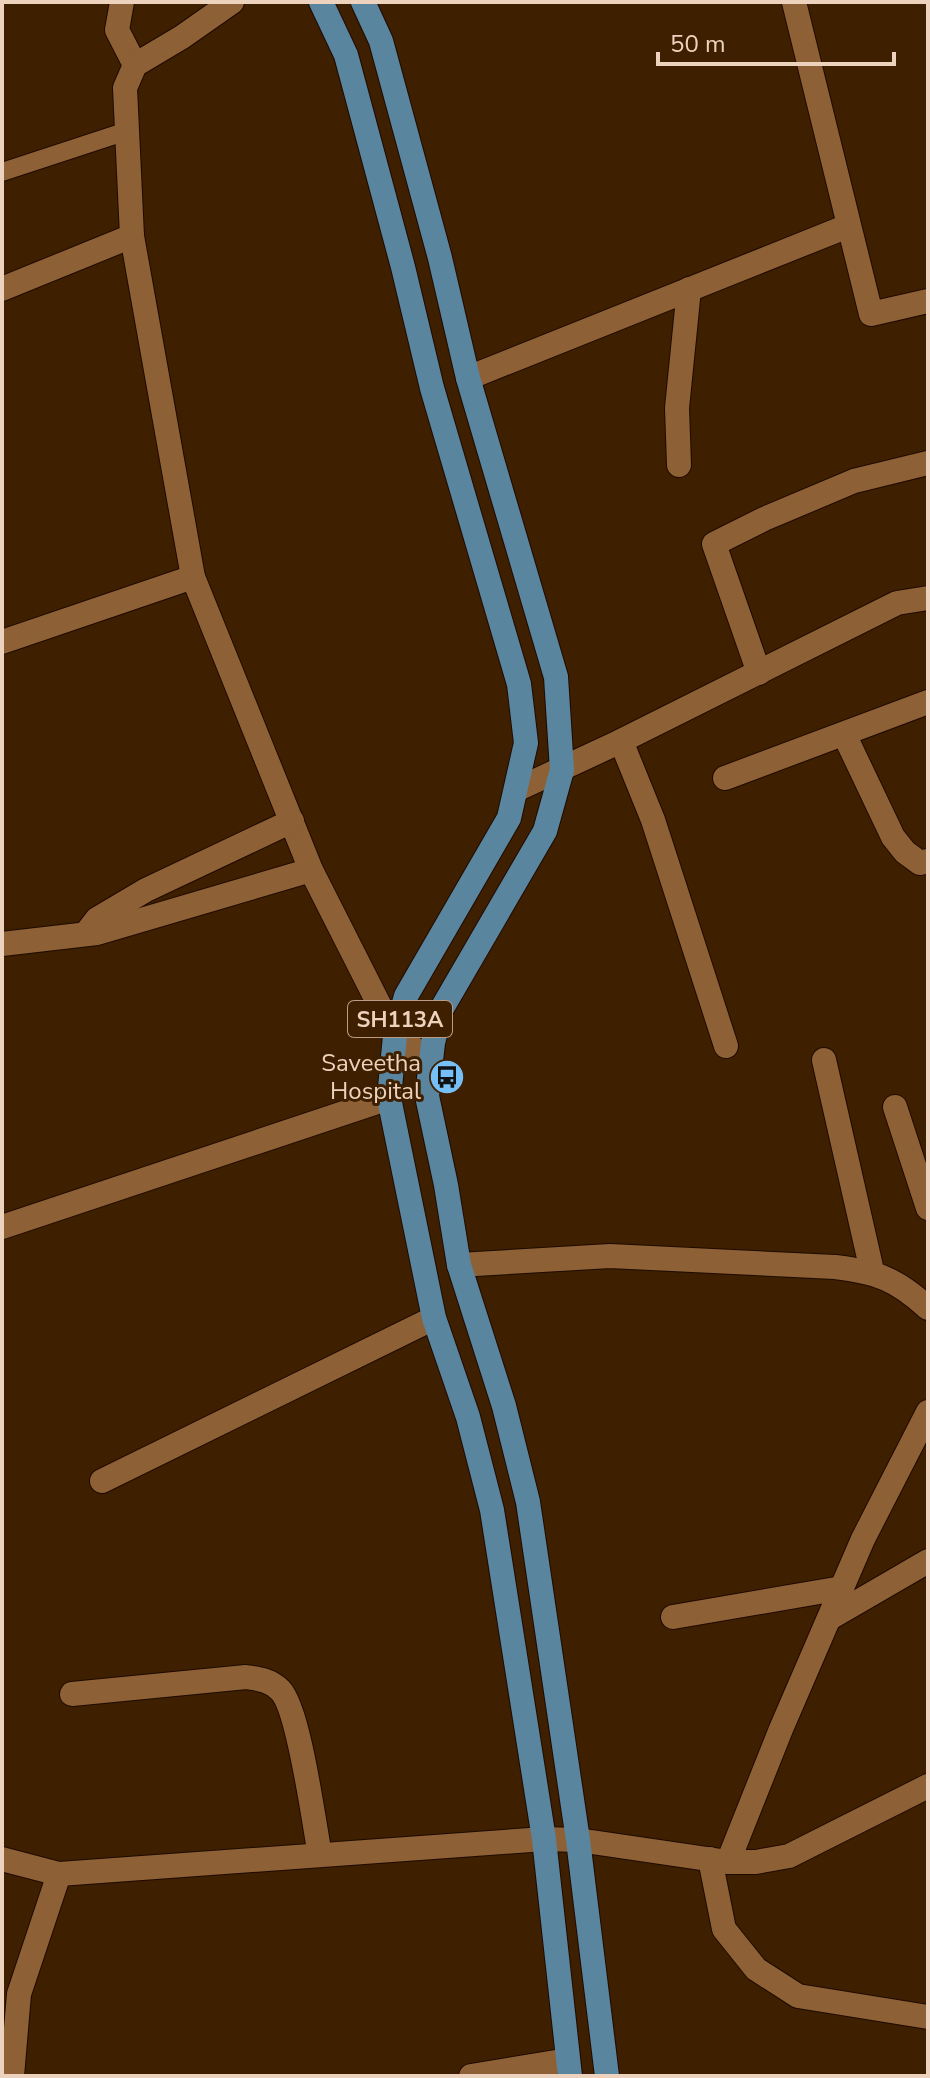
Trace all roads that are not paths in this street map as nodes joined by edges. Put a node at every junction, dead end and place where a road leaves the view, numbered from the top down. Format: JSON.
{"nodes":[{"id":1,"x":122,"y":2,"type":"edge"},
{"id":2,"x":232,"y":2,"type":"edge"},
{"id":3,"x":321,"y":2,"type":"edge"},
{"id":4,"x":363,"y":2,"type":"edge"},
{"id":5,"x":794,"y":2,"type":"edge"},
{"id":6,"x":135,"y":65,"type":"junction"},
{"id":7,"x":127,"y":131,"type":"junction"},
{"id":8,"x":2,"y":172,"type":"edge"},
{"id":9,"x":848,"y":226,"type":"junction"},
{"id":10,"x":132,"y":236,"type":"junction"},
{"id":11,"x":2,"y":289,"type":"edge"},
{"id":12,"x":689,"y":289,"type":"junction"},
{"id":13,"x":928,"y":301,"type":"edge"},
{"id":14,"x":468,"y":378,"type":"junction"},
{"id":15,"x":928,"y":463,"type":"edge"},
{"id":16,"x":679,"y":465,"type":"dead end"},
{"id":17,"x":193,"y":577,"type":"junction"},
{"id":18,"x":928,"y":598,"type":"edge"},
{"id":19,"x":2,"y":642,"type":"edge"},
{"id":20,"x":759,"y":673,"type":"junction"},
{"id":21,"x":928,"y":702,"type":"edge"},
{"id":22,"x":844,"y":734,"type":"junction"},
{"id":23,"x":621,"y":741,"type":"junction"},
{"id":24,"x":562,"y":770,"type":"junction"},
{"id":25,"x":725,"y":778,"type":"dead end"},
{"id":26,"x":516,"y":790,"type":"junction"},
{"id":27,"x":292,"y":821,"type":"junction"},
{"id":28,"x":928,"y":861,"type":"edge"},
{"id":29,"x":311,"y":870,"type":"junction"},
{"id":30,"x":86,"y":934,"type":"junction"},
{"id":31,"x":3,"y":943,"type":"edge"},
{"id":32,"x":395,"y":1036,"type":"junction"},
{"id":33,"x":726,"y":1046,"type":"dead end"},
{"id":34,"x":431,"y":1060,"type":"junction"},
{"id":35,"x":824,"y":1060,"type":"dead end"},
{"id":36,"x":389,"y":1098,"type":"junction"},
{"id":37,"x":895,"y":1107,"type":"dead end"},
{"id":38,"x":928,"y":1208,"type":"edge"},
{"id":39,"x":2,"y":1227,"type":"edge"},
{"id":40,"x":459,"y":1265,"type":"junction"},
{"id":41,"x":872,"y":1271,"type":"junction"},
{"id":42,"x":928,"y":1308,"type":"edge"},
{"id":43,"x":434,"y":1318,"type":"junction"},
{"id":44,"x":928,"y":1412,"type":"edge"},
{"id":45,"x":102,"y":1481,"type":"dead end"},
{"id":46,"x":928,"y":1561,"type":"edge"},
{"id":47,"x":842,"y":1588,"type":"junction"},
{"id":48,"x":673,"y":1617,"type":"dead end"},
{"id":49,"x":830,"y":1618,"type":"junction"},
{"id":50,"x":72,"y":1694,"type":"dead end"},
{"id":51,"x":928,"y":1786,"type":"edge"},
{"id":52,"x":544,"y":1839,"type":"junction"},
{"id":53,"x":578,"y":1840,"type":"junction"},
{"id":54,"x":320,"y":1855,"type":"junction"},
{"id":55,"x":2,"y":1859,"type":"edge"},
{"id":56,"x":719,"y":1861,"type":"junction"},
{"id":57,"x":29,"y":1867,"type":"junction"},
{"id":58,"x":2,"y":1873,"type":"edge"},
{"id":59,"x":59,"y":1874,"type":"junction"},
{"id":60,"x":928,"y":2017,"type":"edge"},
{"id":61,"x":569,"y":2068,"type":"edge"},
{"id":62,"x":12,"y":2076,"type":"edge"},
{"id":63,"x":471,"y":2076,"type":"edge"},
{"id":64,"x":607,"y":2076,"type":"edge"}],
"edges":[{"from":1,"to":6,"type":"street"},
{"from":2,"to":6,"type":"street"},
{"from":3,"to":26,"type":"main road","number":"SH113A"},
{"from":4,"to":14,"type":"main road","number":"SH113A"},
{"from":5,"to":9,"type":"street"},
{"from":6,"to":7,"type":"street"},
{"from":7,"to":8,"type":"lane"},
{"from":7,"to":10,"type":"street"},
{"from":9,"to":12,"type":"street"},
{"from":9,"to":13,"type":"street"},
{"from":10,"to":11,"type":"street"},
{"from":10,"to":17,"type":"street"},
{"from":12,"to":14,"type":"street"},
{"from":12,"to":16,"type":"street"},
{"from":14,"to":24,"type":"main road","number":"SH113A"},
{"from":15,"to":20,"type":"street"},
{"from":17,"to":19,"type":"street"},
{"from":17,"to":27,"type":"street"},
{"from":18,"to":20,"type":"street"},
{"from":20,"to":23,"type":"street"},
{"from":21,"to":22,"type":"street"},
{"from":22,"to":25,"type":"street"},
{"from":22,"to":28,"type":"street"},
{"from":23,"to":24,"type":"street"},
{"from":23,"to":33,"type":"street"},
{"from":24,"to":26,"type":"street"},
{"from":24,"to":34,"type":"main road","number":"SH113A"},
{"from":26,"to":32,"type":"main road","number":"SH113A"},
{"from":27,"to":29,"type":"street"},
{"from":27,"to":30,"type":"street"},
{"from":29,"to":30,"type":"street"},
{"from":29,"to":32,"type":"street"},
{"from":30,"to":31,"type":"street"},
{"from":32,"to":34,"type":"street"},
{"from":32,"to":36,"type":"main road","number":"SH113A"},
{"from":34,"to":40,"type":"main road","number":"SH113A"},
{"from":35,"to":41,"type":"street"},
{"from":36,"to":39,"type":"street"},
{"from":36,"to":43,"type":"main road","number":"SH113A"},
{"from":37,"to":38,"type":"street"},
{"from":40,"to":41,"type":"street"},
{"from":40,"to":53,"type":"main road","number":"SH113A"},
{"from":41,"to":42,"type":"street"},
{"from":43,"to":45,"type":"street"},
{"from":43,"to":52,"type":"main road","number":"SH113A"},
{"from":44,"to":47,"type":"street"},
{"from":46,"to":49,"type":"street"},
{"from":47,"to":48,"type":"street"},
{"from":47,"to":49,"type":"street"},
{"from":49,"to":56,"type":"street"},
{"from":50,"to":54,"type":"street"},
{"from":51,"to":56,"type":"street"},
{"from":52,"to":53,"type":"street"},
{"from":52,"to":54,"type":"street"},
{"from":52,"to":61,"type":"main road","number":"SH113A"},
{"from":53,"to":56,"type":"street"},
{"from":53,"to":64,"type":"main road","number":"SH113A"},
{"from":54,"to":59,"type":"street"},
{"from":55,"to":57,"type":"street"},
{"from":56,"to":60,"type":"street"},
{"from":57,"to":58,"type":"street"},
{"from":57,"to":59,"type":"street"},
{"from":59,"to":62,"type":"street"},
{"from":61,"to":63,"type":"street"}]}
